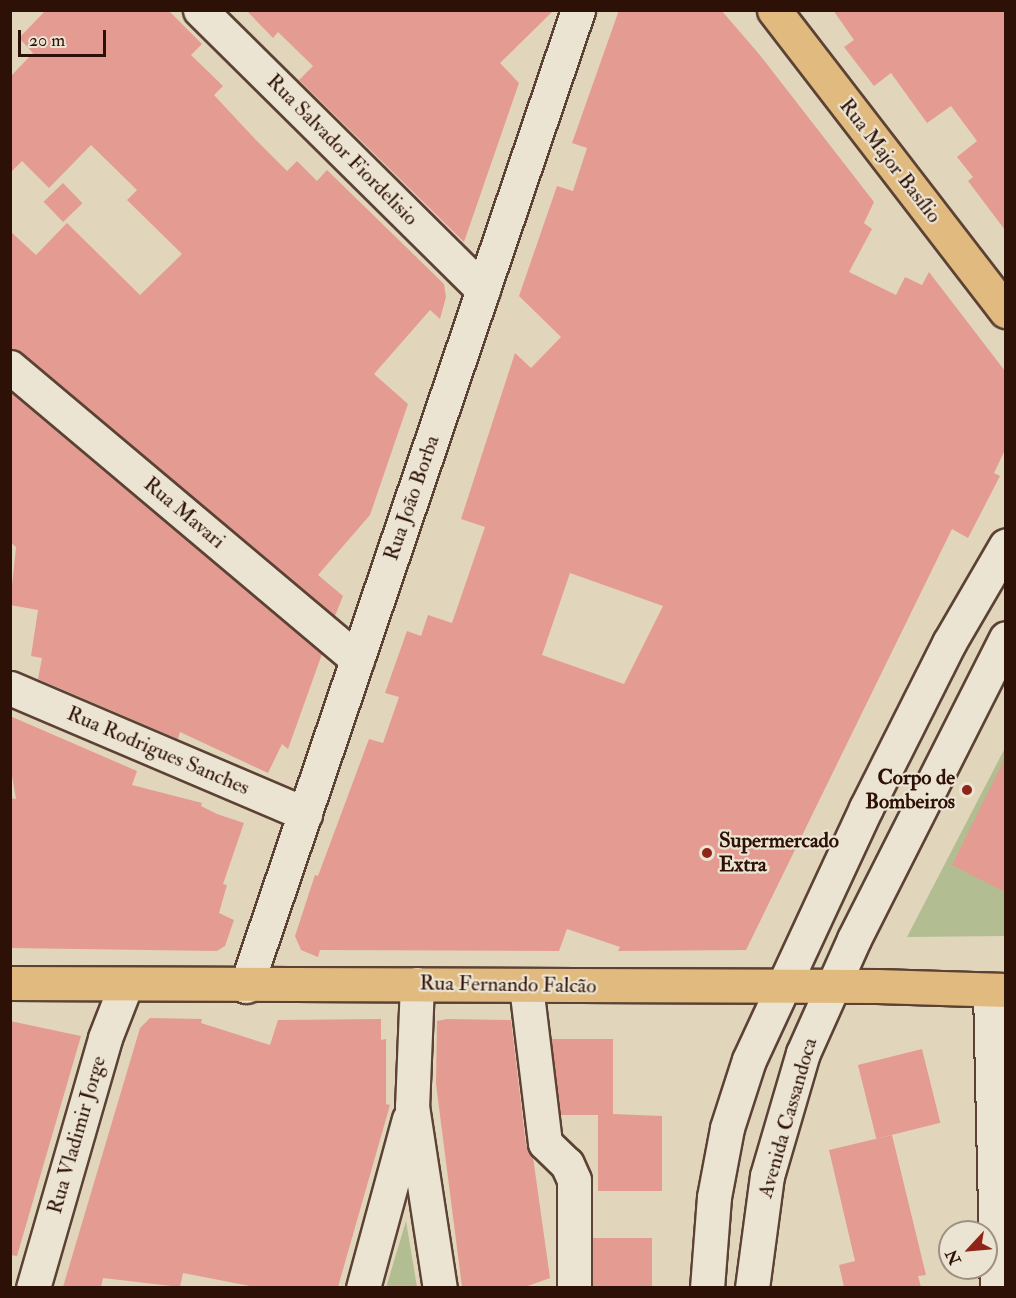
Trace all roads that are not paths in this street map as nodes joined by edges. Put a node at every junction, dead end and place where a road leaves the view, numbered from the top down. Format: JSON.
{"nodes":[{"id":1,"x":200,"y":10,"type":"edge"},
{"id":2,"x":578,"y":10,"type":"edge"},
{"id":3,"x":774,"y":10,"type":"edge"},
{"id":4,"x":483,"y":290,"type":"junction"},
{"id":5,"x":1005,"y":311,"type":"edge"},
{"id":6,"x":10,"y":368,"type":"edge"},
{"id":7,"x":1005,"y":545,"type":"edge"},
{"id":8,"x":1005,"y":638,"type":"edge"},
{"id":9,"x":357,"y":659,"type":"junction"},
{"id":10,"x":10,"y":688,"type":"edge"},
{"id":11,"x":900,"y":742,"type":"junction"},
{"id":12,"x":943,"y":763,"type":"junction"},
{"id":13,"x":866,"y":808,"type":"junction"},
{"id":14,"x":305,"y":814,"type":"junction"},
{"id":15,"x":910,"y":826,"type":"junction"},
{"id":16,"x":10,"y":982,"type":"edge"},
{"id":17,"x":126,"y":984,"type":"junction"},
{"id":18,"x":417,"y":984,"type":"junction"},
{"id":19,"x":246,"y":986,"type":"junction"},
{"id":20,"x":526,"y":986,"type":"junction"},
{"id":21,"x":831,"y":987,"type":"junction"},
{"id":22,"x":780,"y":988,"type":"junction"},
{"id":23,"x":998,"y":990,"type":"edge"},
{"id":24,"x":412,"y":1106,"type":"junction"},
{"id":25,"x":33,"y":1287,"type":"edge"},
{"id":26,"x":363,"y":1287,"type":"edge"},
{"id":27,"x":440,"y":1287,"type":"edge"},
{"id":28,"x":574,"y":1287,"type":"edge"},
{"id":29,"x":707,"y":1287,"type":"edge"},
{"id":30,"x":752,"y":1287,"type":"edge"},
{"id":31,"x":997,"y":1287,"type":"edge"}],
"edges":[{"from":1,"to":4,"type":"street","name":"Rua Salvador Fiordelisio"},
{"from":2,"to":4,"type":"street","name":"Rua João Borba"},
{"from":3,"to":5,"type":"main road","name":"Rua Major Basílio"},
{"from":4,"to":9,"type":"street","name":"Rua João Borba"},
{"from":6,"to":9,"type":"street","name":"Rua Mavari"},
{"from":7,"to":11,"type":"street"},
{"from":8,"to":12,"type":"street","name":"Avenida Cassandoca"},
{"from":9,"to":14,"type":"street","name":"Rua João Borba"},
{"from":10,"to":14,"type":"street","name":"Rua Rodrigues Sanches"},
{"from":11,"to":12,"type":"street"},
{"from":11,"to":13,"type":"street"},
{"from":12,"to":15,"type":"street","name":"Avenida Cassandoca"},
{"from":13,"to":15,"type":"street"},
{"from":13,"to":22,"type":"street"},
{"from":14,"to":19,"type":"street","name":"Rua João Borba"},
{"from":15,"to":21,"type":"street","name":"Avenida Cassandoca"},
{"from":16,"to":17,"type":"main road","name":"Rua Fernando Falcão"},
{"from":17,"to":19,"type":"main road","name":"Rua Fernando Falcão"},
{"from":17,"to":25,"type":"street","name":"Rua Vladimir Jorge"},
{"from":18,"to":19,"type":"main road","name":"Rua Fernando Falcão"},
{"from":18,"to":20,"type":"main road","name":"Rua Fernando Falcão"},
{"from":18,"to":24,"type":"street"},
{"from":20,"to":22,"type":"main road","name":"Rua Fernando Falcão"},
{"from":20,"to":28,"type":"street"},
{"from":21,"to":22,"type":"main road","name":"Rua Fernando Falcão"},
{"from":21,"to":23,"type":"main road","name":"Rua Fernando Falcão"},
{"from":21,"to":30,"type":"street","name":"Avenida Cassandoca"},
{"from":22,"to":29,"type":"street"},
{"from":23,"to":31,"type":"street"},
{"from":24,"to":26,"type":"street"},
{"from":24,"to":27,"type":"street"}]}
